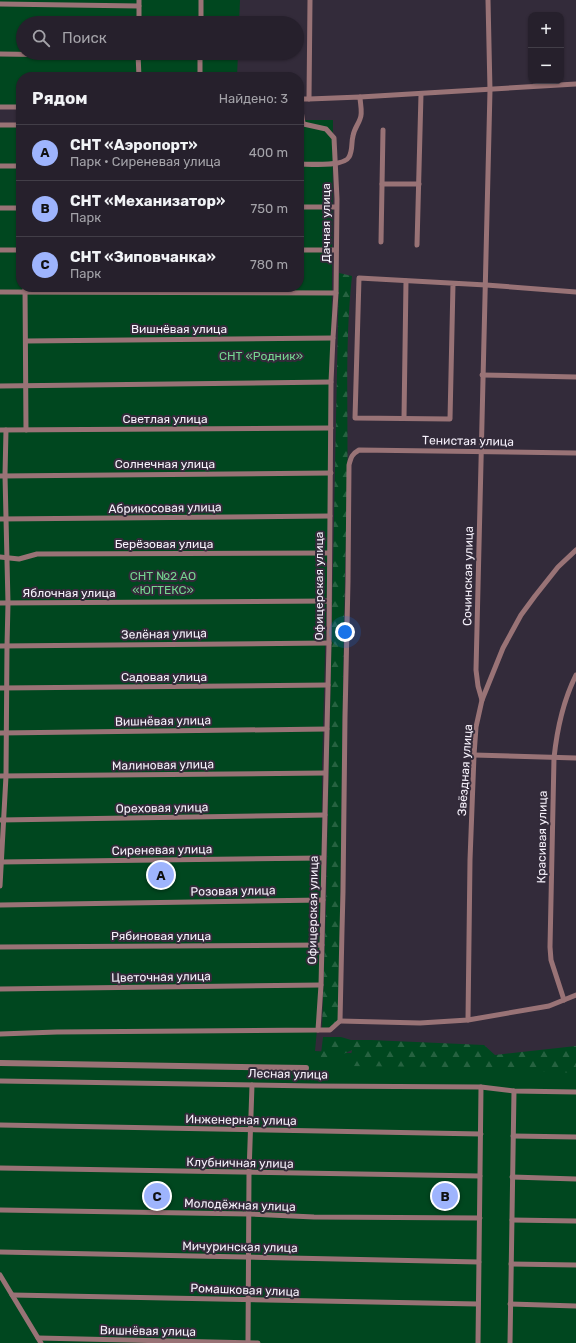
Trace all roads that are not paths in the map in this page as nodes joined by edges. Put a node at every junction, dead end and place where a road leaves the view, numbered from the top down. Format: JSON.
{"nodes":[{"id":1,"x":139,"y":0,"type":"edge"},
{"id":2,"x":201,"y":0,"type":"edge"},
{"id":3,"x":310,"y":0,"type":"edge"},
{"id":4,"x":488,"y":0,"type":"edge"},
{"id":5,"x":0,"y":4,"type":"edge"},
{"id":6,"x":139,"y":6,"type":"junction"},
{"id":7,"x":139,"y":16,"type":"edge"},
{"id":8,"x":201,"y":16,"type":"edge"},
{"id":9,"x":0,"y":54,"type":"edge"},
{"id":10,"x":16,"y":54,"type":"edge"},
{"id":11,"x":138,"y":60,"type":"edge"},
{"id":12,"x":200,"y":60,"type":"edge"},
{"id":13,"x":139,"y":72,"type":"edge"},
{"id":14,"x":200,"y":72,"type":"edge"},
{"id":15,"x":576,"y":84,"type":"edge"},
{"id":16,"x":490,"y":90,"type":"junction"},
{"id":17,"x":421,"y":94,"type":"junction"},
{"id":18,"x":360,"y":97,"type":"junction"},
{"id":19,"x":304,"y":99,"type":"edge"},
{"id":20,"x":309,"y":99,"type":"junction"},
{"id":21,"x":0,"y":107,"type":"edge"},
{"id":22,"x":16,"y":107,"type":"edge"},
{"id":23,"x":304,"y":124,"type":"edge"},
{"id":24,"x":0,"y":125,"type":"edge"},
{"id":25,"x":16,"y":125,"type":"edge"},
{"id":26,"x":384,"y":130,"type":"dead end"},
{"id":27,"x":304,"y":164,"type":"edge"},
{"id":28,"x":335,"y":164,"type":"junction"},
{"id":29,"x":0,"y":166,"type":"edge"},
{"id":30,"x":16,"y":166,"type":"edge"},
{"id":31,"x":382,"y":184,"type":"junction"},
{"id":32,"x":419,"y":184,"type":"junction"},
{"id":33,"x":304,"y":207,"type":"edge"},
{"id":34,"x":336,"y":207,"type":"junction"},
{"id":35,"x":0,"y":208,"type":"edge"},
{"id":36,"x":16,"y":208,"type":"edge"},
{"id":37,"x":381,"y":242,"type":"dead end"},
{"id":38,"x":417,"y":245,"type":"dead end"},
{"id":39,"x":0,"y":250,"type":"edge"},
{"id":40,"x":16,"y":250,"type":"edge"},
{"id":41,"x":304,"y":250,"type":"edge"},
{"id":42,"x":336,"y":250,"type":"junction"},
{"id":43,"x":406,"y":281,"type":"junction"},
{"id":44,"x":454,"y":284,"type":"junction"},
{"id":45,"x":486,"y":285,"type":"junction"},
{"id":46,"x":16,"y":291,"type":"edge"},
{"id":47,"x":0,"y":292,"type":"edge"},
{"id":48,"x":25,"y":292,"type":"edge"},
{"id":49,"x":232,"y":292,"type":"edge"},
{"id":50,"x":576,"y":292,"type":"edge"},
{"id":51,"x":336,"y":293,"type":"junction"},
{"id":52,"x":332,"y":338,"type":"junction"},
{"id":53,"x":26,"y":341,"type":"junction"},
{"id":54,"x":482,"y":375,"type":"junction"},
{"id":55,"x":576,"y":377,"type":"edge"},
{"id":56,"x":331,"y":382,"type":"junction"},
{"id":57,"x":0,"y":386,"type":"edge"},
{"id":58,"x":26,"y":386,"type":"junction"},
{"id":59,"x":404,"y":418,"type":"junction"},
{"id":60,"x":331,"y":428,"type":"junction"},
{"id":61,"x":3,"y":430,"type":"edge"},
{"id":62,"x":26,"y":430,"type":"junction"},
{"id":63,"x":481,"y":451,"type":"junction"},
{"id":64,"x":576,"y":453,"type":"edge"},
{"id":65,"x":331,"y":473,"type":"junction"},
{"id":66,"x":2,"y":476,"type":"edge"},
{"id":67,"x":330,"y":516,"type":"junction"},
{"id":68,"x":0,"y":519,"type":"edge"},
{"id":69,"x":6,"y":519,"type":"junction"},
{"id":70,"x":576,"y":550,"type":"edge"},
{"id":71,"x":329,"y":553,"type":"junction"},
{"id":72,"x":0,"y":557,"type":"edge"},
{"id":73,"x":6,"y":557,"type":"junction"},
{"id":74,"x":329,"y":601,"type":"junction"},
{"id":75,"x":0,"y":603,"type":"edge"},
{"id":76,"x":8,"y":603,"type":"junction"},
{"id":77,"x":329,"y":643,"type":"junction"},
{"id":78,"x":0,"y":646,"type":"edge"},
{"id":79,"x":7,"y":646,"type":"junction"},
{"id":80,"x":576,"y":676,"type":"edge"},
{"id":81,"x":328,"y":685,"type":"junction"},
{"id":82,"x":0,"y":688,"type":"edge"},
{"id":83,"x":7,"y":688,"type":"junction"},
{"id":84,"x":482,"y":700,"type":"junction"},
{"id":85,"x":327,"y":729,"type":"junction"},
{"id":86,"x":0,"y":733,"type":"edge"},
{"id":87,"x":6,"y":733,"type":"junction"},
{"id":88,"x":474,"y":755,"type":"junction"},
{"id":89,"x":554,"y":758,"type":"junction"},
{"id":90,"x":576,"y":758,"type":"edge"},
{"id":91,"x":325,"y":773,"type":"junction"},
{"id":92,"x":3,"y":776,"type":"edge"},
{"id":93,"x":325,"y":815,"type":"junction"},
{"id":94,"x":2,"y":820,"type":"edge"},
{"id":95,"x":323,"y":858,"type":"junction"},
{"id":96,"x":1,"y":862,"type":"edge"},
{"id":97,"x":0,"y":886,"type":"edge"},
{"id":98,"x":323,"y":900,"type":"junction"},
{"id":99,"x":0,"y":905,"type":"edge"},
{"id":100,"x":322,"y":945,"type":"junction"},
{"id":101,"x":0,"y":947,"type":"edge"},
{"id":102,"x":321,"y":985,"type":"junction"},
{"id":103,"x":0,"y":989,"type":"edge"},
{"id":104,"x":576,"y":995,"type":"edge"},
{"id":105,"x":564,"y":1000,"type":"junction"},
{"id":106,"x":468,"y":1020,"type":"junction"},
{"id":107,"x":340,"y":1021,"type":"junction"},
{"id":108,"x":318,"y":1030,"type":"junction"},
{"id":109,"x":0,"y":1034,"type":"edge"},
{"id":110,"x":0,"y":1063,"type":"edge"},
{"id":111,"x":306,"y":1068,"type":"dead end"},
{"id":112,"x":0,"y":1081,"type":"edge"},
{"id":113,"x":252,"y":1085,"type":"junction"},
{"id":114,"x":481,"y":1088,"type":"junction"},
{"id":115,"x":514,"y":1091,"type":"junction"},
{"id":116,"x":576,"y":1092,"type":"edge"},
{"id":117,"x":0,"y":1125,"type":"edge"},
{"id":118,"x":251,"y":1130,"type":"junction"},
{"id":119,"x":481,"y":1134,"type":"junction"},
{"id":120,"x":513,"y":1136,"type":"junction"},
{"id":121,"x":576,"y":1137,"type":"edge"},
{"id":122,"x":0,"y":1168,"type":"edge"},
{"id":123,"x":250,"y":1173,"type":"junction"},
{"id":124,"x":480,"y":1176,"type":"junction"},
{"id":125,"x":512,"y":1177,"type":"junction"},
{"id":126,"x":576,"y":1179,"type":"edge"},
{"id":127,"x":0,"y":1210,"type":"edge"},
{"id":128,"x":249,"y":1214,"type":"junction"},
{"id":129,"x":480,"y":1218,"type":"junction"},
{"id":130,"x":512,"y":1220,"type":"junction"},
{"id":131,"x":576,"y":1221,"type":"edge"},
{"id":132,"x":0,"y":1252,"type":"edge"},
{"id":133,"x":248,"y":1258,"type":"junction"},
{"id":134,"x":479,"y":1262,"type":"junction"},
{"id":135,"x":511,"y":1264,"type":"junction"},
{"id":136,"x":576,"y":1265,"type":"edge"},
{"id":137,"x":0,"y":1275,"type":"edge"},
{"id":138,"x":12,"y":1295,"type":"junction"},
{"id":139,"x":248,"y":1300,"type":"junction"},
{"id":140,"x":478,"y":1304,"type":"junction"},
{"id":141,"x":510,"y":1304,"type":"junction"},
{"id":142,"x":576,"y":1306,"type":"edge"},
{"id":143,"x":39,"y":1340,"type":"edge"},
{"id":144,"x":248,"y":1343,"type":"edge"},
{"id":145,"x":258,"y":1343,"type":"edge"},
{"id":146,"x":478,"y":1343,"type":"edge"},
{"id":147,"x":510,"y":1343,"type":"edge"}],
"edges":[{"from":1,"to":6,"type":"street"},
{"from":2,"to":8,"type":"street"},
{"from":3,"to":20,"type":"street"},
{"from":4,"to":16,"type":"street","name":"Сочинская улица"},
{"from":5,"to":6,"type":"street"},
{"from":6,"to":7,"type":"street"},
{"from":9,"to":10,"type":"street"},
{"from":11,"to":13,"type":"street"},
{"from":12,"to":14,"type":"street"},
{"from":15,"to":16,"type":"street"},
{"from":16,"to":17,"type":"street"},
{"from":16,"to":45,"type":"street","name":"Сочинская улица"},
{"from":17,"to":18,"type":"street"},
{"from":17,"to":32,"type":"street"},
{"from":18,"to":20,"type":"street"},
{"from":18,"to":28,"type":"street"},
{"from":19,"to":20,"type":"street"},
{"from":21,"to":22,"type":"street"},
{"from":23,"to":28,"type":"street","name":"Дачная улица"},
{"from":24,"to":25,"type":"street"},
{"from":26,"to":31,"type":"street"},
{"from":27,"to":28,"type":"street"},
{"from":28,"to":34,"type":"street","name":"Дачная улица"},
{"from":29,"to":30,"type":"street"},
{"from":31,"to":32,"type":"street"},
{"from":31,"to":37,"type":"street"},
{"from":32,"to":38,"type":"street"},
{"from":33,"to":34,"type":"street"},
{"from":34,"to":42,"type":"street","name":"Дачная улица"},
{"from":35,"to":36,"type":"street"},
{"from":39,"to":40,"type":"street"},
{"from":41,"to":42,"type":"street"},
{"from":42,"to":51,"type":"street","name":"Дачная улица"},
{"from":43,"to":44,"type":"street"},
{"from":43,"to":59,"type":"street"},
{"from":43,"to":59,"type":"street"},
{"from":44,"to":45,"type":"street"},
{"from":44,"to":59,"type":"street"},
{"from":45,"to":50,"type":"street"},
{"from":45,"to":54,"type":"street","name":"Сочинская улица"},
{"from":46,"to":47,"type":"street"},
{"from":48,"to":53,"type":"street"},
{"from":49,"to":51,"type":"street"},
{"from":51,"to":52,"type":"street","name":"Дачная улица"},
{"from":52,"to":53,"type":"street","name":"Вишнёвая улица"},
{"from":52,"to":56,"type":"street","name":"Дачная улица"},
{"from":53,"to":58,"type":"street"},
{"from":54,"to":55,"type":"street"},
{"from":54,"to":63,"type":"street","name":"Сочинская улица"},
{"from":56,"to":58,"type":"street"},
{"from":56,"to":60,"type":"street","name":"Дачная улица"},
{"from":57,"to":58,"type":"street"},
{"from":58,"to":62,"type":"street"},
{"from":60,"to":62,"type":"street","name":"Светлая улица"},
{"from":60,"to":65,"type":"street","name":"Офицерская улица"},
{"from":61,"to":62,"type":"street","name":"Светлая улица"},
{"from":61,"to":66,"type":"street"},
{"from":63,"to":64,"type":"street","name":"Тенистая улица"},
{"from":63,"to":84,"type":"street","name":"Сочинская улица"},
{"from":63,"to":107,"type":"street","name":"Тенистая улица"},
{"from":65,"to":66,"type":"street","name":"Солнечная улица"},
{"from":65,"to":67,"type":"street","name":"Офицерская улица"},
{"from":66,"to":69,"type":"street"},
{"from":67,"to":69,"type":"street","name":"Абрикосовая улица"},
{"from":67,"to":71,"type":"street","name":"Офицерская улица"},
{"from":68,"to":69,"type":"street","name":"Абрикосовая улица"},
{"from":69,"to":73,"type":"street"},
{"from":70,"to":84,"type":"street","name":"Звёздная улица"},
{"from":71,"to":73,"type":"street","name":"Берёзовая улица"},
{"from":71,"to":74,"type":"street","name":"Офицерская улица"},
{"from":72,"to":73,"type":"street","name":"Берёзовая улица"},
{"from":73,"to":76,"type":"street"},
{"from":74,"to":76,"type":"street","name":"Яблочная улица"},
{"from":74,"to":77,"type":"street","name":"Офицерская улица"},
{"from":75,"to":76,"type":"street","name":"Яблочная улица"},
{"from":76,"to":79,"type":"street"},
{"from":77,"to":79,"type":"street","name":"Зелёная улица"},
{"from":77,"to":81,"type":"street","name":"Офицерская улица"},
{"from":78,"to":79,"type":"street","name":"Зелёная улица"},
{"from":79,"to":83,"type":"street"},
{"from":80,"to":89,"type":"street","name":"Красивая улица"},
{"from":81,"to":83,"type":"street","name":"Садовая улица"},
{"from":81,"to":85,"type":"street","name":"Офицерская улица"},
{"from":82,"to":83,"type":"street","name":"Садовая улица"},
{"from":83,"to":87,"type":"street"},
{"from":84,"to":88,"type":"street","name":"Звёздная улица"},
{"from":85,"to":87,"type":"street","name":"Вишнёвая улица"},
{"from":85,"to":91,"type":"street","name":"Офицерская улица"},
{"from":86,"to":87,"type":"street","name":"Вишнёвая улица"},
{"from":87,"to":92,"type":"street"},
{"from":88,"to":89,"type":"street"},
{"from":88,"to":106,"type":"street","name":"Звёздная улица"},
{"from":89,"to":90,"type":"street"},
{"from":89,"to":105,"type":"street","name":"Красивая улица"},
{"from":91,"to":92,"type":"street","name":"Малиновая улица"},
{"from":91,"to":93,"type":"street","name":"Офицерская улица"},
{"from":92,"to":94,"type":"street"},
{"from":93,"to":94,"type":"street","name":"Ореховая улица"},
{"from":93,"to":95,"type":"street","name":"Офицерская улица"},
{"from":94,"to":96,"type":"street"},
{"from":95,"to":96,"type":"street","name":"Сиреневая улица"},
{"from":95,"to":98,"type":"street","name":"Офицерская улица"},
{"from":96,"to":97,"type":"street"},
{"from":98,"to":99,"type":"street","name":"Розовая улица"},
{"from":98,"to":100,"type":"street","name":"Офицерская улица"},
{"from":100,"to":101,"type":"street","name":"Рябиновая улица"},
{"from":100,"to":102,"type":"street","name":"Офицерская улица"},
{"from":102,"to":103,"type":"street","name":"Цветочная улица"},
{"from":102,"to":108,"type":"street","name":"Офицерская улица"},
{"from":104,"to":105,"type":"street"},
{"from":105,"to":106,"type":"street"},
{"from":106,"to":107,"type":"street"},
{"from":107,"to":108,"type":"street"},
{"from":108,"to":109,"type":"street"},
{"from":110,"to":111,"type":"street","name":"Лесная улица"},
{"from":112,"to":113,"type":"street","name":"Лесная улица"},
{"from":113,"to":114,"type":"street","name":"Лесная улица"},
{"from":113,"to":118,"type":"street"},
{"from":114,"to":115,"type":"street","name":"Лесная улица"},
{"from":114,"to":119,"type":"street"},
{"from":115,"to":116,"type":"street","name":"Лесная улица"},
{"from":115,"to":120,"type":"street"},
{"from":117,"to":118,"type":"street","name":"Инженерная улица"},
{"from":118,"to":119,"type":"street","name":"Инженерная улица"},
{"from":118,"to":123,"type":"street"},
{"from":119,"to":124,"type":"street"},
{"from":120,"to":121,"type":"street"},
{"from":120,"to":125,"type":"street"},
{"from":122,"to":123,"type":"street","name":"Клубничная улица"},
{"from":123,"to":124,"type":"street","name":"Клубничная улица"},
{"from":123,"to":128,"type":"street"},
{"from":124,"to":129,"type":"street"},
{"from":125,"to":126,"type":"street"},
{"from":125,"to":130,"type":"street"},
{"from":127,"to":128,"type":"street","name":"Молодёжная улица"},
{"from":128,"to":129,"type":"street","name":"Молодёжная улица"},
{"from":128,"to":133,"type":"street"},
{"from":129,"to":134,"type":"street"},
{"from":130,"to":131,"type":"street"},
{"from":130,"to":135,"type":"street"},
{"from":132,"to":133,"type":"street","name":"Мичуринская улица"},
{"from":133,"to":134,"type":"street","name":"Мичуринская улица"},
{"from":133,"to":139,"type":"street"},
{"from":134,"to":140,"type":"street"},
{"from":135,"to":136,"type":"street"},
{"from":135,"to":141,"type":"street"},
{"from":137,"to":138,"type":"street"},
{"from":138,"to":139,"type":"street","name":"Ромашковая улица"},
{"from":138,"to":143,"type":"street"},
{"from":139,"to":140,"type":"street","name":"Ромашковая улица"},
{"from":139,"to":144,"type":"street"},
{"from":140,"to":146,"type":"street"},
{"from":141,"to":142,"type":"street"},
{"from":141,"to":147,"type":"street"},
{"from":143,"to":144,"type":"street","name":"Вишнёвая улица"},
{"from":144,"to":145,"type":"street","name":"Вишнёвая улица"}]}
